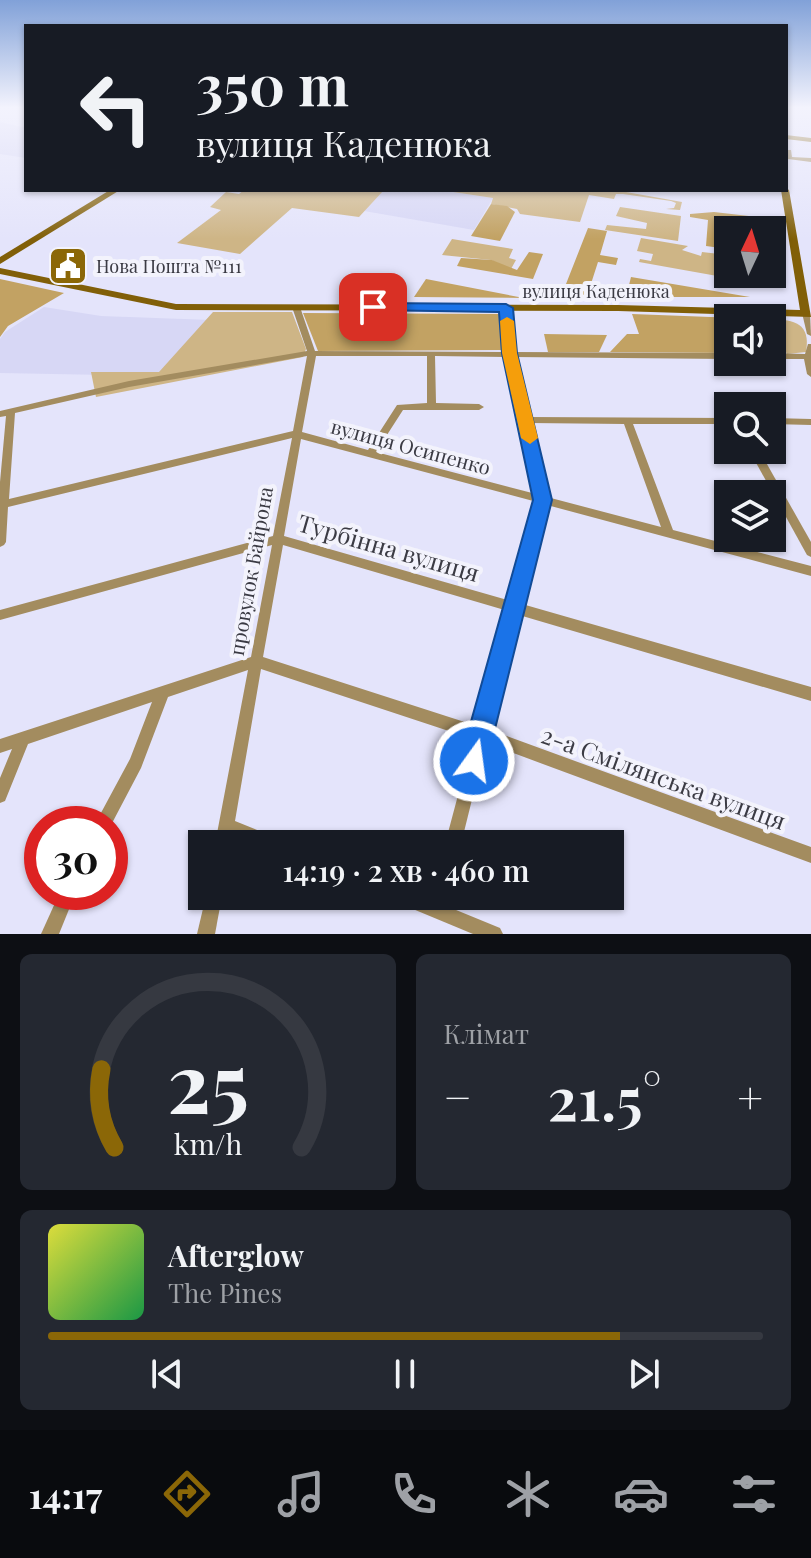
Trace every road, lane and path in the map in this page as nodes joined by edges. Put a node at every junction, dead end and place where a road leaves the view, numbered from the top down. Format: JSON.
{"nodes":[{"id":1,"x":789,"y":151,"type":"dead end"},
{"id":2,"x":811,"y":160,"type":"edge"},
{"id":3,"x":113,"y":192,"type":"edge"},
{"id":4,"x":785,"y":192,"type":"edge"},
{"id":5,"x":0,"y":261,"type":"edge"},
{"id":6,"x":0,"y":271,"type":"edge"},
{"id":7,"x":296,"y":307,"type":"junction"},
{"id":8,"x":506,"y":308,"type":"junction"},
{"id":9,"x":809,"y":314,"type":"edge"},
{"id":10,"x":811,"y":334,"type":"edge"},
{"id":11,"x":811,"y":346,"type":"edge"},
{"id":12,"x":312,"y":353,"type":"junction"},
{"id":13,"x":431,"y":353,"type":"junction"},
{"id":14,"x":509,"y":353,"type":"junction"},
{"id":15,"x":714,"y":356,"type":"edge"},
{"id":16,"x":786,"y":356,"type":"edge"},
{"id":17,"x":808,"y":357,"type":"junction"},
{"id":18,"x":811,"y":374,"type":"edge"},
{"id":19,"x":432,"y":406,"type":"junction"},
{"id":20,"x":479,"y":407,"type":"dead end"},
{"id":21,"x":6,"y":413,"type":"edge"},
{"id":22,"x":526,"y":420,"type":"junction"},
{"id":23,"x":627,"y":420,"type":"junction"},
{"id":24,"x":714,"y":421,"type":"edge"},
{"id":25,"x":786,"y":421,"type":"edge"},
{"id":26,"x":811,"y":422,"type":"edge"},
{"id":27,"x":296,"y":434,"type":"junction"},
{"id":28,"x":370,"y":454,"type":"junction"},
{"id":29,"x":762,"y":464,"type":"edge"},
{"id":30,"x":543,"y":500,"type":"junction"},
{"id":31,"x":2,"y":504,"type":"edge"},
{"id":32,"x":669,"y":534,"type":"junction"},
{"id":33,"x":278,"y":539,"type":"junction"},
{"id":34,"x":0,"y":542,"type":"edge"},
{"id":35,"x":811,"y":552,"type":"edge"},
{"id":36,"x":811,"y":571,"type":"edge"},
{"id":37,"x":514,"y":606,"type":"junction"},
{"id":38,"x":0,"y":615,"type":"edge"},
{"id":39,"x":256,"y":661,"type":"junction"},
{"id":40,"x":163,"y":692,"type":"junction"},
{"id":41,"x":811,"y":694,"type":"edge"},
{"id":42,"x":480,"y":734,"type":"junction"},
{"id":43,"x":23,"y":739,"type":"junction"},
{"id":44,"x":0,"y":746,"type":"edge"},
{"id":45,"x":0,"y":796,"type":"edge"},
{"id":46,"x":113,"y":806,"type":"edge"},
{"id":47,"x":227,"y":826,"type":"junction"},
{"id":48,"x":226,"y":830,"type":"edge"},
{"id":49,"x":237,"y":830,"type":"edge"},
{"id":50,"x":456,"y":830,"type":"edge"},
{"id":51,"x":811,"y":855,"type":"edge"},
{"id":52,"x":60,"y":910,"type":"edge"},
{"id":53,"x":211,"y":910,"type":"edge"},
{"id":54,"x":451,"y":910,"type":"edge"},
{"id":55,"x":50,"y":934,"type":"edge"},
{"id":56,"x":206,"y":934,"type":"edge"},
{"id":57,"x":494,"y":934,"type":"edge"}],
"edges":[{"from":1,"to":2,"type":"street"},
{"from":3,"to":5,"type":"street"},
{"from":4,"to":9,"type":"street"},
{"from":6,"to":7,"type":"street","name":"вулиця Каденюка"},
{"from":7,"to":8,"type":"street","name":"вулиця Каденюка"},
{"from":7,"to":12,"type":"street"},
{"from":8,"to":9,"type":"street","name":"вулиця Каденюка"},
{"from":8,"to":14,"type":"street"},
{"from":9,"to":10,"type":"street"},
{"from":11,"to":17,"type":"street"},
{"from":12,"to":13,"type":"street"},
{"from":12,"to":21,"type":"street"},
{"from":12,"to":27,"type":"street","name":"провулок Байрона"},
{"from":13,"to":14,"type":"street"},
{"from":13,"to":19,"type":"street"},
{"from":14,"to":15,"type":"street"},
{"from":14,"to":22,"type":"street"},
{"from":16,"to":17,"type":"street"},
{"from":17,"to":18,"type":"street"},
{"from":19,"to":20,"type":"street"},
{"from":19,"to":28,"type":"street"},
{"from":21,"to":31,"type":"street"},
{"from":22,"to":23,"type":"street"},
{"from":22,"to":30,"type":"street"},
{"from":23,"to":24,"type":"street"},
{"from":23,"to":32,"type":"street"},
{"from":25,"to":26,"type":"street"},
{"from":27,"to":28,"type":"street","name":"вулиця Осипенко"},
{"from":27,"to":31,"type":"street","name":"вулиця Осипенко"},
{"from":27,"to":33,"type":"street","name":"провулок Байрона"},
{"from":28,"to":30,"type":"street","name":"вулиця Осипенко"},
{"from":29,"to":35,"type":"street"},
{"from":30,"to":32,"type":"street","name":"вулиця Осипенко"},
{"from":30,"to":37,"type":"street"},
{"from":31,"to":34,"type":"street"},
{"from":32,"to":36,"type":"street","name":"вулиця Осипенко"},
{"from":33,"to":37,"type":"street","name":"Турбінна вулиця"},
{"from":33,"to":38,"type":"street","name":"Турбінна вулиця"},
{"from":33,"to":39,"type":"street","name":"провулок Байрона"},
{"from":37,"to":41,"type":"street","name":"Турбінна вулиця"},
{"from":37,"to":42,"type":"street"},
{"from":39,"to":40,"type":"street"},
{"from":39,"to":42,"type":"street","name":"2-а Смілянська вулиця"},
{"from":39,"to":47,"type":"street","name":"провулок Байрона"},
{"from":40,"to":43,"type":"street"},
{"from":40,"to":46,"type":"street"},
{"from":42,"to":50,"type":"street"},
{"from":42,"to":51,"type":"street","name":"2-а Смілянська вулиця"},
{"from":43,"to":44,"type":"street"},
{"from":43,"to":45,"type":"street"},
{"from":47,"to":48,"type":"street","name":"провулок Байрона"},
{"from":47,"to":49,"type":"street"},
{"from":52,"to":55,"type":"street"},
{"from":53,"to":56,"type":"street"},
{"from":54,"to":57,"type":"street"}]}
